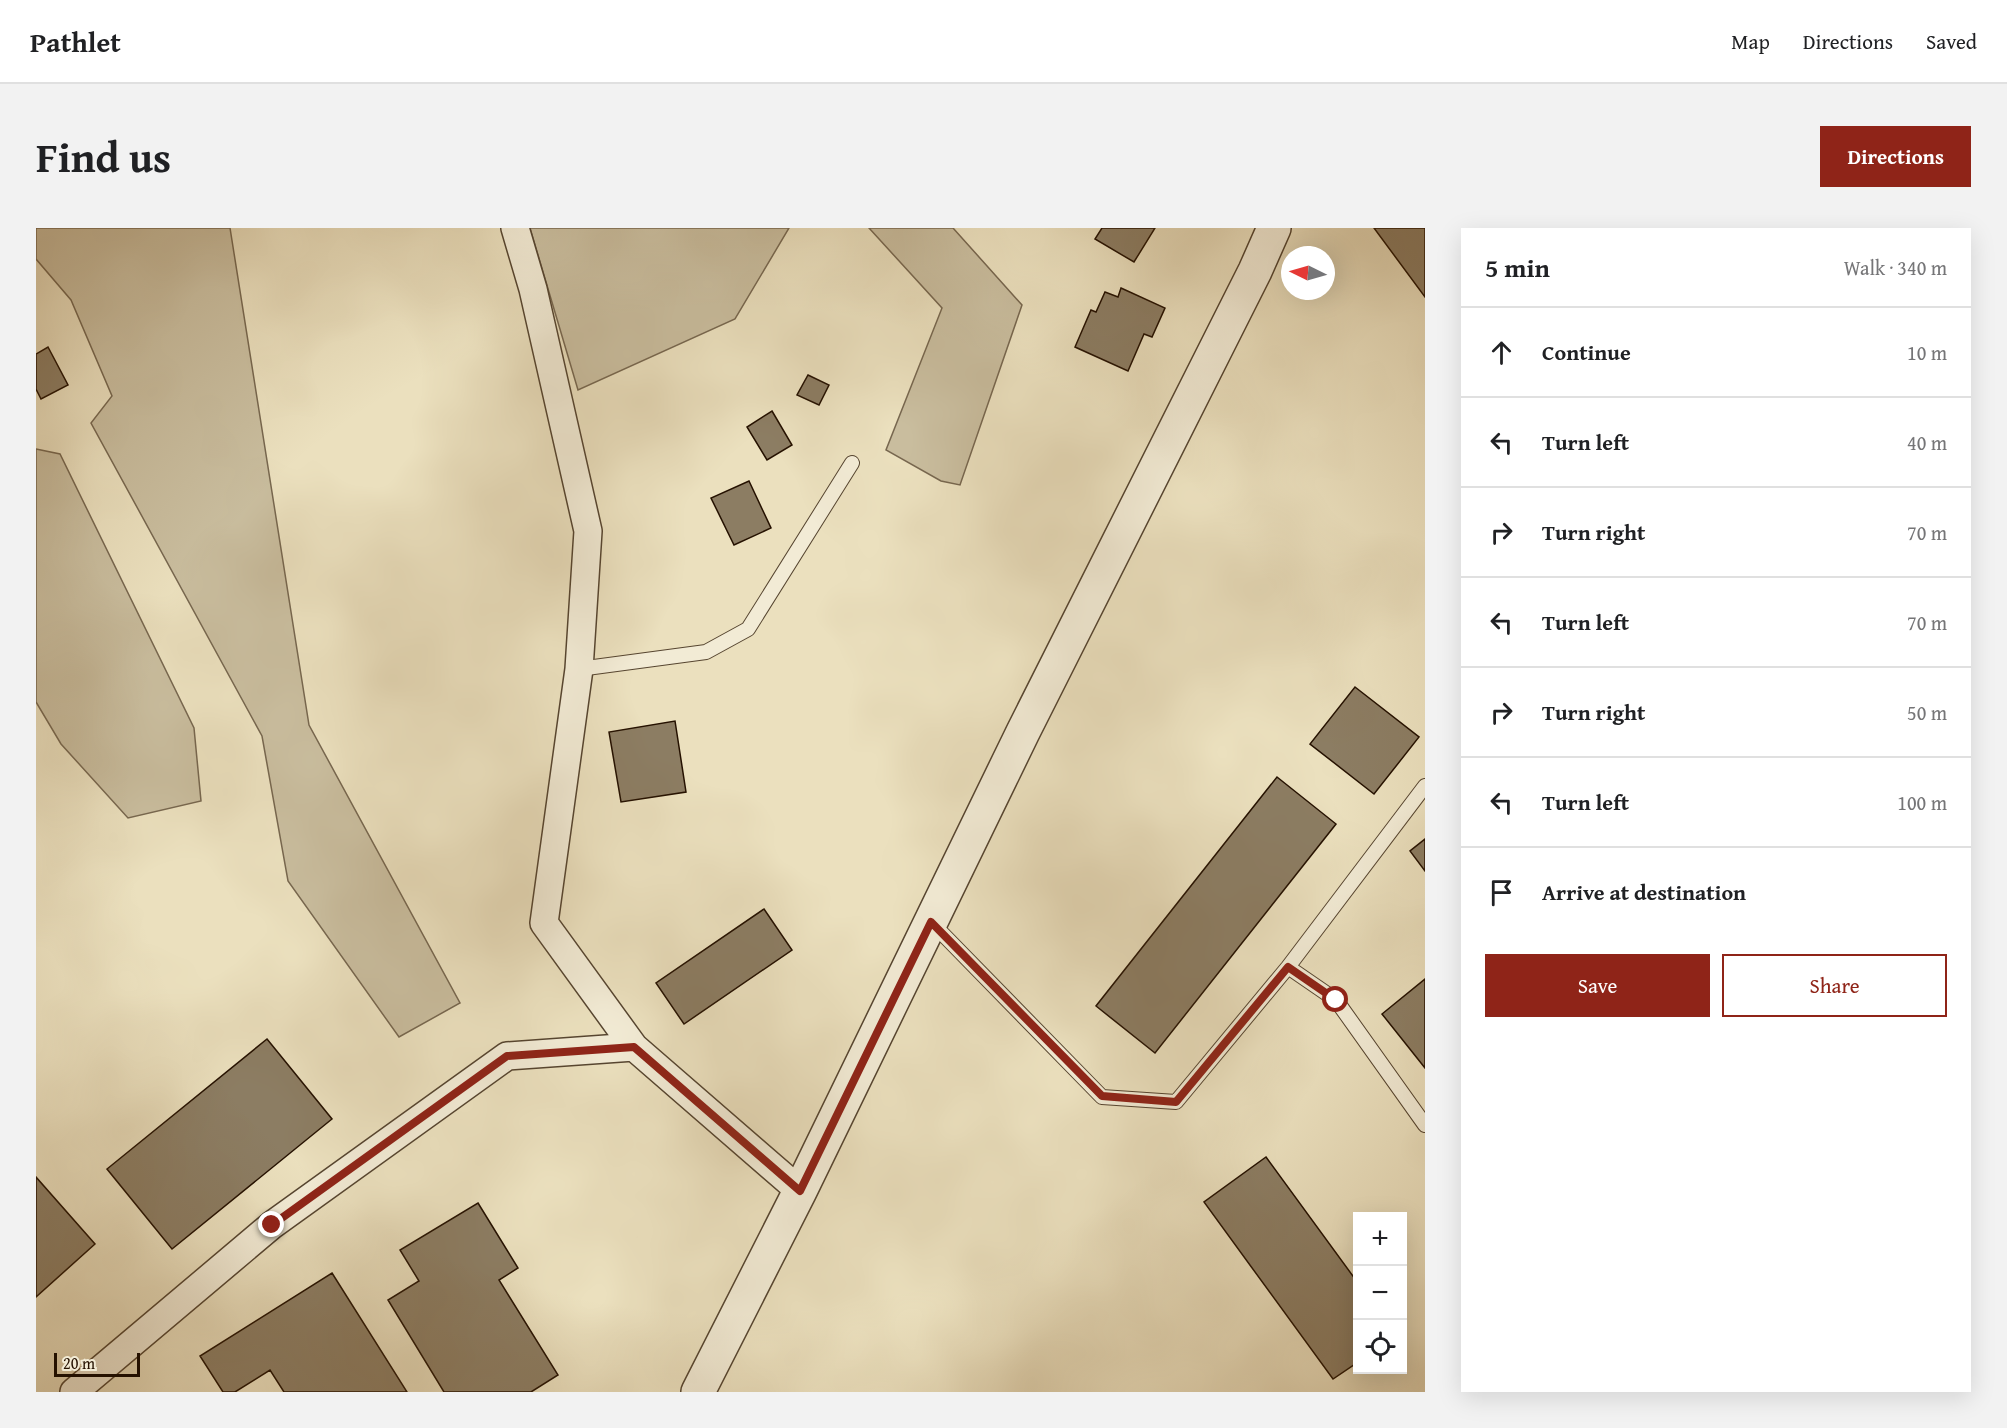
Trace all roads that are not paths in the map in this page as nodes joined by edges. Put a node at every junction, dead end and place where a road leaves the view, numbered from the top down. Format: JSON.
{"nodes":[{"id":1,"x":515,"y":228,"type":"edge"},
{"id":2,"x":1274,"y":228,"type":"edge"},
{"id":3,"x":852,"y":463,"type":"dead end"},
{"id":4,"x":579,"y":669,"type":"junction"},
{"id":5,"x":1425,"y":786,"type":"edge"},
{"id":6,"x":931,"y":922,"type":"junction"},
{"id":7,"x":1288,"y":967,"type":"junction"},
{"id":8,"x":634,"y":1047,"type":"junction"},
{"id":9,"x":1425,"y":1125,"type":"edge"},
{"id":10,"x":800,"y":1191,"type":"junction"},
{"id":11,"x":74,"y":1392,"type":"edge"},
{"id":12,"x":698,"y":1392,"type":"edge"}],
"edges":[{"from":1,"to":4,"type":"street"},
{"from":2,"to":6,"type":"street"},
{"from":3,"to":4,"type":"lane"},
{"from":4,"to":8,"type":"street"},
{"from":5,"to":7,"type":"lane"},
{"from":6,"to":7,"type":"lane"},
{"from":6,"to":10,"type":"street"},
{"from":7,"to":9,"type":"lane"},
{"from":8,"to":10,"type":"street"},
{"from":8,"to":11,"type":"street"},
{"from":10,"to":12,"type":"street"}]}
